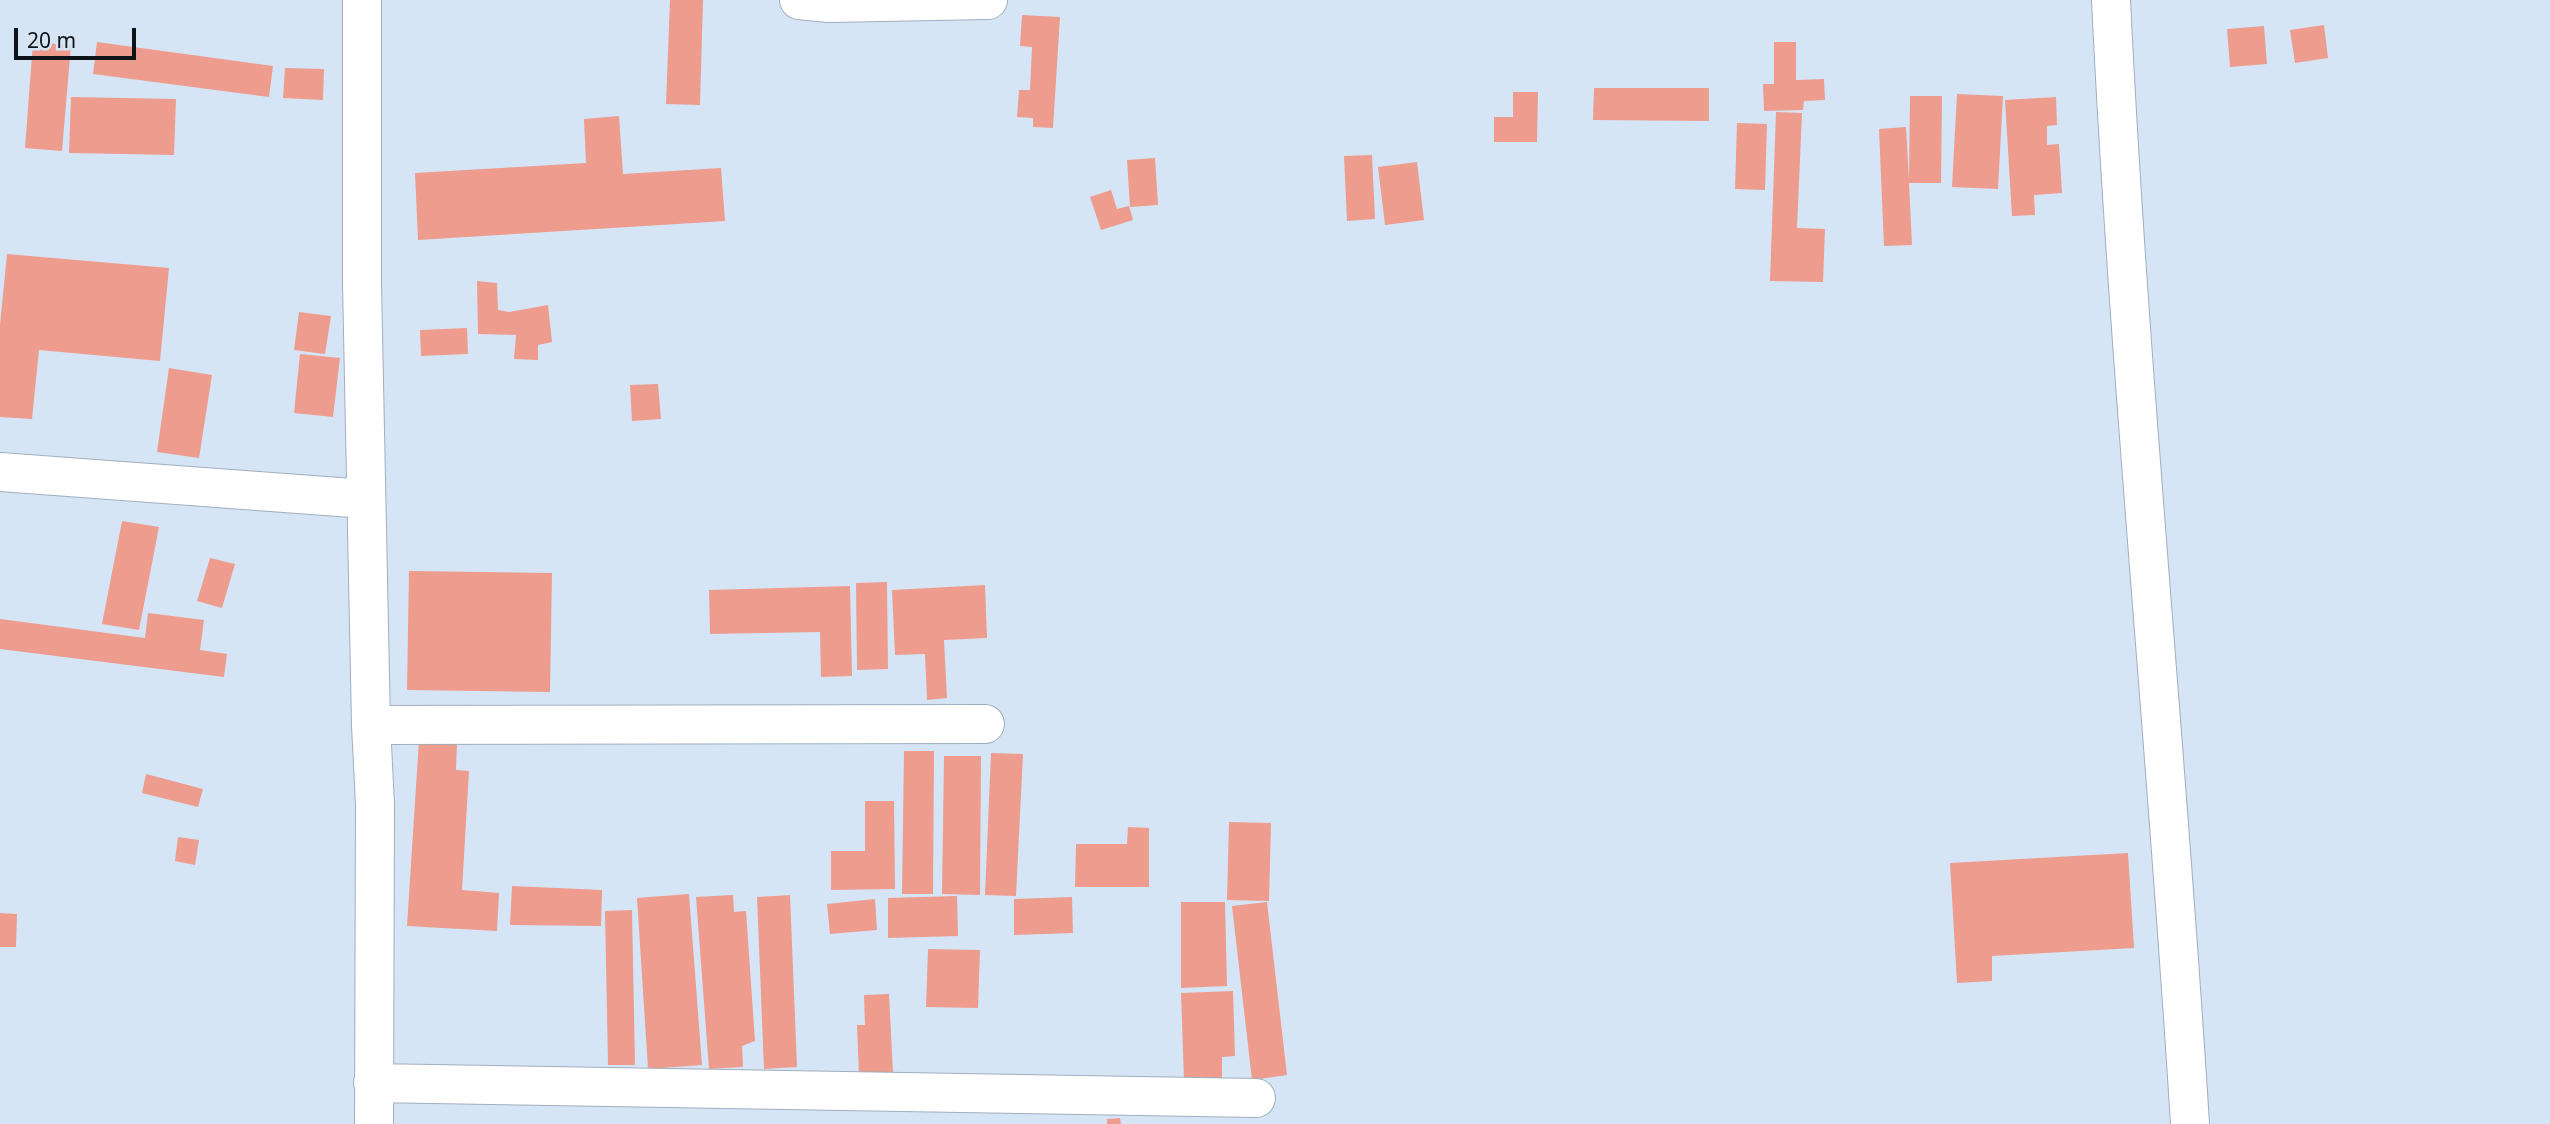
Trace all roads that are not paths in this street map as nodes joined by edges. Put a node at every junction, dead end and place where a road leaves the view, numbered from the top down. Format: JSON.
{"nodes":[{"id":1,"x":362,"y":0,"type":"edge"},
{"id":2,"x":799,"y":0,"type":"edge"},
{"id":3,"x":988,"y":0,"type":"edge"},
{"id":4,"x":2110,"y":0,"type":"edge"},
{"id":5,"x":0,"y":472,"type":"edge"},
{"id":6,"x":366,"y":499,"type":"junction"},
{"id":7,"x":371,"y":724,"type":"junction"},
{"id":8,"x":985,"y":724,"type":"dead end"},
{"id":9,"x":373,"y":1083,"type":"junction"},
{"id":10,"x":1256,"y":1098,"type":"dead end"},
{"id":11,"x":374,"y":1124,"type":"edge"},
{"id":12,"x":2190,"y":1124,"type":"edge"}],
"edges":[{"from":1,"to":6,"type":"street"},
{"from":2,"to":3,"type":"street"},
{"from":4,"to":12,"type":"street"},
{"from":5,"to":6,"type":"street"},
{"from":6,"to":7,"type":"street"},
{"from":7,"to":8,"type":"street"},
{"from":7,"to":9,"type":"street"},
{"from":9,"to":10,"type":"street"},
{"from":9,"to":11,"type":"street"}]}
